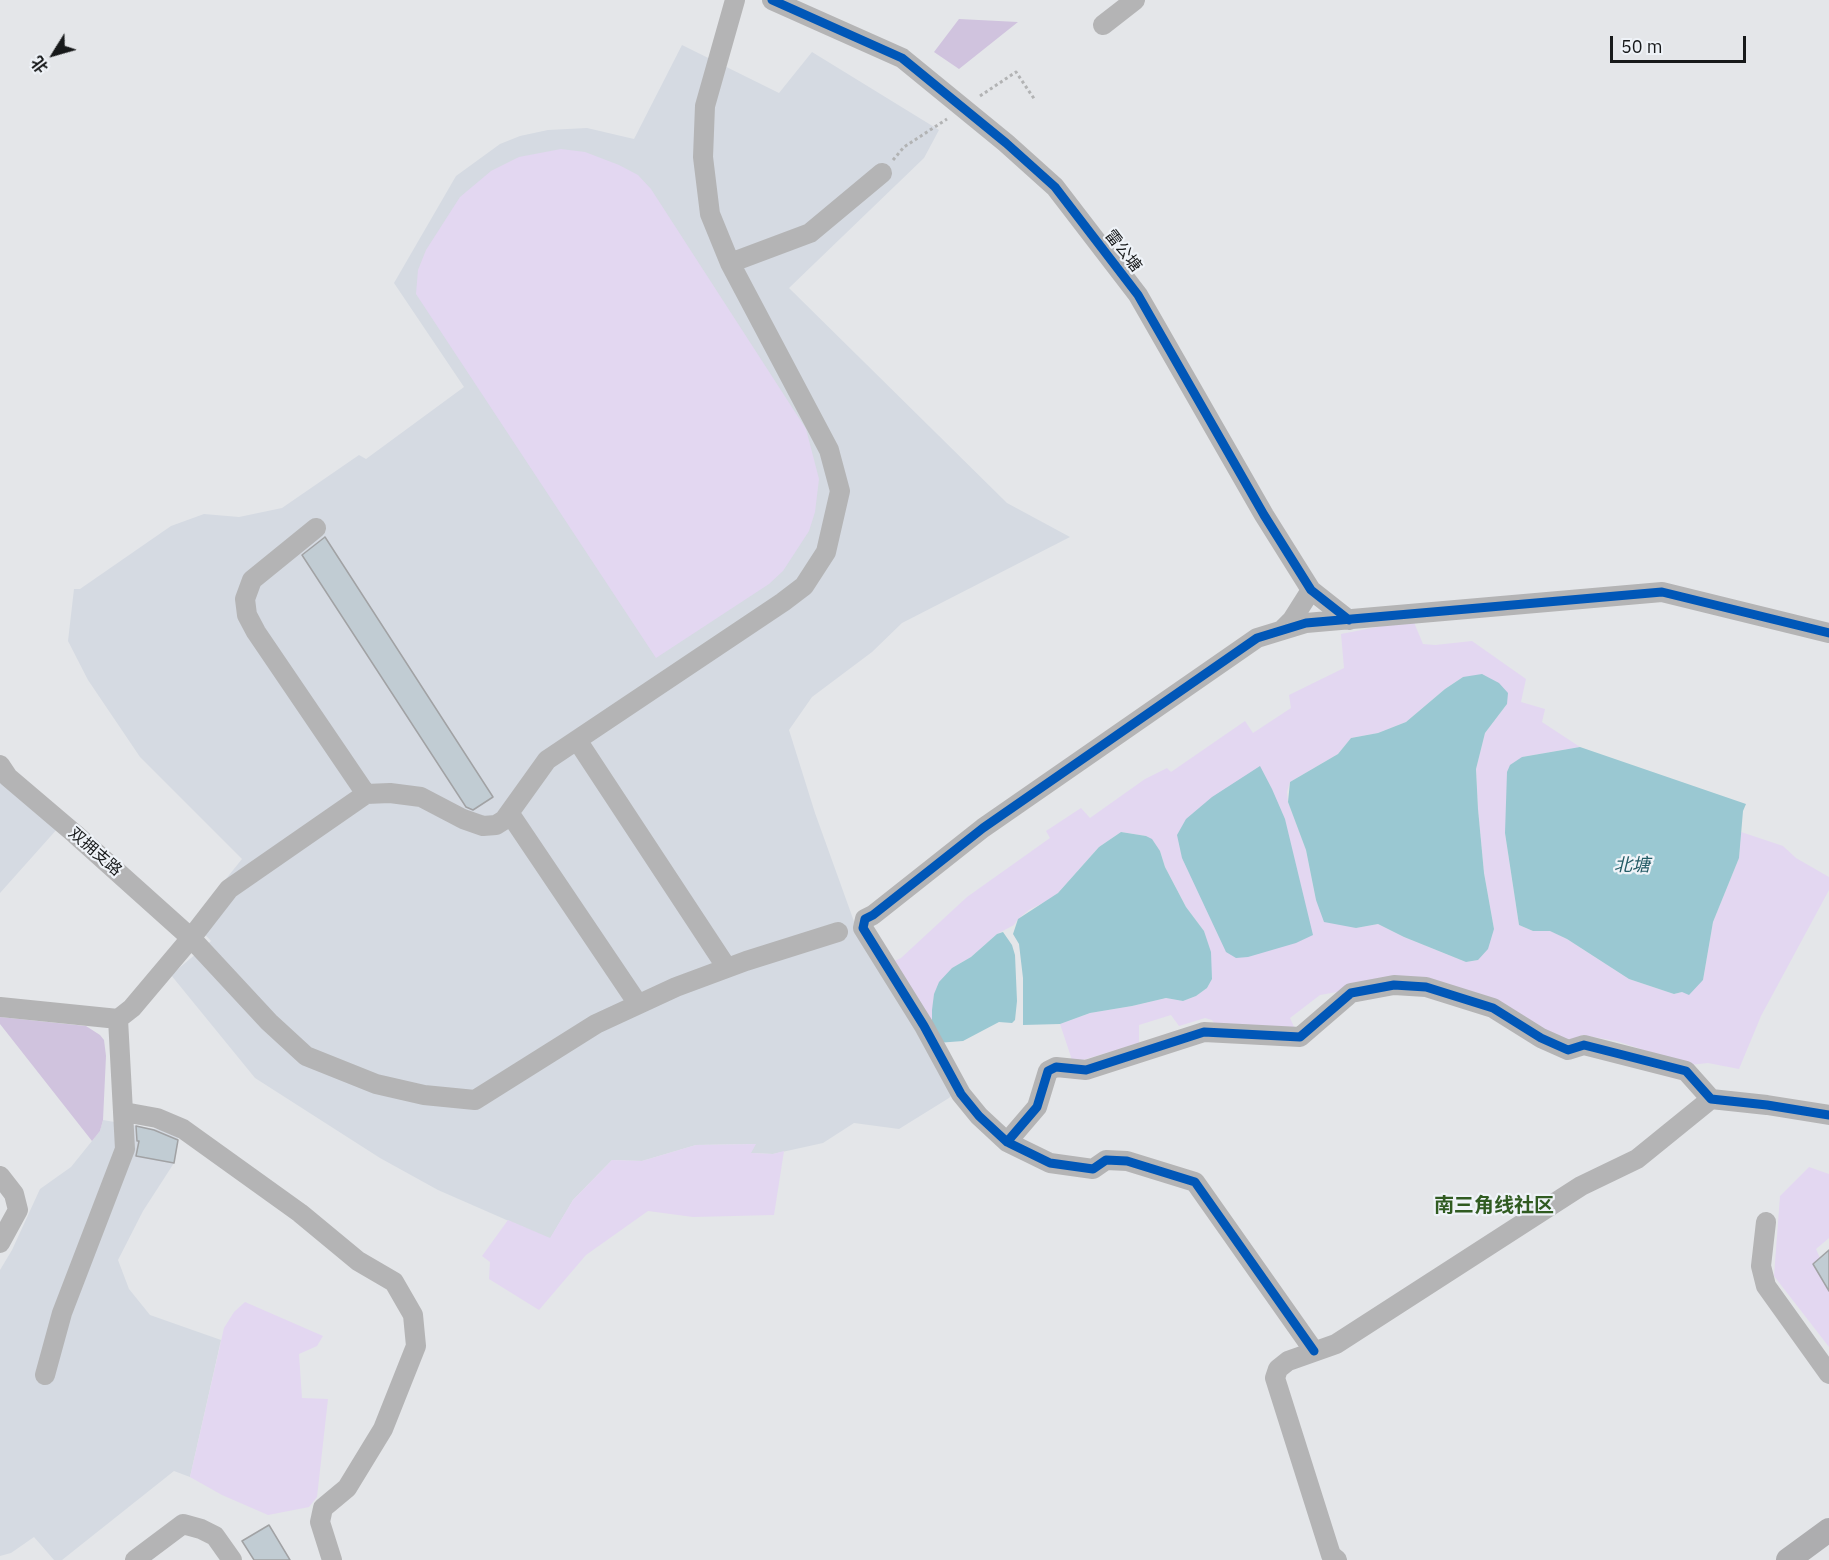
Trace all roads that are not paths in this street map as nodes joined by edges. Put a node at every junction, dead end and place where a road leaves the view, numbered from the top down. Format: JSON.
{"nodes":[{"id":1,"x":735,"y":0,"type":"edge"},
{"id":2,"x":772,"y":0,"type":"edge"},
{"id":3,"x":1135,"y":0,"type":"edge"},
{"id":4,"x":1103,"y":25,"type":"dead end"},
{"id":5,"x":882,"y":172,"type":"dead end"},
{"id":6,"x":730,"y":263,"type":"junction"},
{"id":7,"x":316,"y":528,"type":"dead end"},
{"id":8,"x":1311,"y":590,"type":"junction"},
{"id":9,"x":1349,"y":620,"type":"junction"},
{"id":10,"x":1282,"y":630,"type":"junction"},
{"id":11,"x":1829,"y":633,"type":"edge"},
{"id":12,"x":577,"y":740,"type":"junction"},
{"id":13,"x":0,"y":765,"type":"edge"},
{"id":14,"x":366,"y":794,"type":"junction"},
{"id":15,"x":510,"y":814,"type":"junction"},
{"id":16,"x":838,"y":932,"type":"dead end"},
{"id":17,"x":191,"y":938,"type":"junction"},
{"id":18,"x":727,"y":968,"type":"junction"},
{"id":19,"x":638,"y":1004,"type":"junction"},
{"id":20,"x":0,"y":1007,"type":"edge"},
{"id":21,"x":118,"y":1019,"type":"junction"},
{"id":22,"x":1711,"y":1099,"type":"junction"},
{"id":23,"x":124,"y":1112,"type":"junction"},
{"id":24,"x":1829,"y":1115,"type":"edge"},
{"id":25,"x":1007,"y":1142,"type":"junction"},
{"id":26,"x":0,"y":1176,"type":"edge"},
{"id":27,"x":1766,"y":1222,"type":"dead end"},
{"id":28,"x":0,"y":1243,"type":"edge"},
{"id":29,"x":1314,"y":1351,"type":"junction"},
{"id":30,"x":1829,"y":1374,"type":"edge"},
{"id":31,"x":45,"y":1375,"type":"dead end"},
{"id":32,"x":1829,"y":1530,"type":"edge"},
{"id":33,"x":144,"y":1558,"type":"edge"},
{"id":34,"x":232,"y":1560,"type":"edge"},
{"id":35,"x":332,"y":1560,"type":"edge"},
{"id":36,"x":1337,"y":1560,"type":"edge"},
{"id":37,"x":1788,"y":1560,"type":"edge"}],
"edges":[{"from":1,"to":6,"type":"street"},
{"from":2,"to":8,"type":"street","name":"雷公塘"},
{"from":3,"to":4,"type":"street"},
{"from":5,"to":6,"type":"street"},
{"from":6,"to":12,"type":"street"},
{"from":7,"to":14,"type":"street"},
{"from":8,"to":9,"type":"street","name":"雷公塘"},
{"from":8,"to":10,"type":"street"},
{"from":9,"to":10,"type":"street"},
{"from":9,"to":11,"type":"street"},
{"from":10,"to":25,"type":"street"},
{"from":12,"to":15,"type":"street"},
{"from":12,"to":18,"type":"street"},
{"from":13,"to":17,"type":"street","name":"双拥支路"},
{"from":14,"to":15,"type":"street"},
{"from":14,"to":17,"type":"street"},
{"from":15,"to":19,"type":"street"},
{"from":16,"to":18,"type":"street","name":"双拥支路"},
{"from":17,"to":19,"type":"street","name":"双拥支路"},
{"from":17,"to":21,"type":"street"},
{"from":18,"to":19,"type":"street","name":"双拥支路"},
{"from":20,"to":21,"type":"street"},
{"from":21,"to":23,"type":"street"},
{"from":22,"to":24,"type":"street"},
{"from":22,"to":25,"type":"street"},
{"from":22,"to":29,"type":"street"},
{"from":23,"to":31,"type":"street"},
{"from":23,"to":35,"type":"street"},
{"from":25,"to":29,"type":"street"},
{"from":26,"to":28,"type":"street"},
{"from":27,"to":30,"type":"street"},
{"from":29,"to":36,"type":"street"},
{"from":32,"to":37,"type":"main road"},
{"from":33,"to":34,"type":"street"}]}
